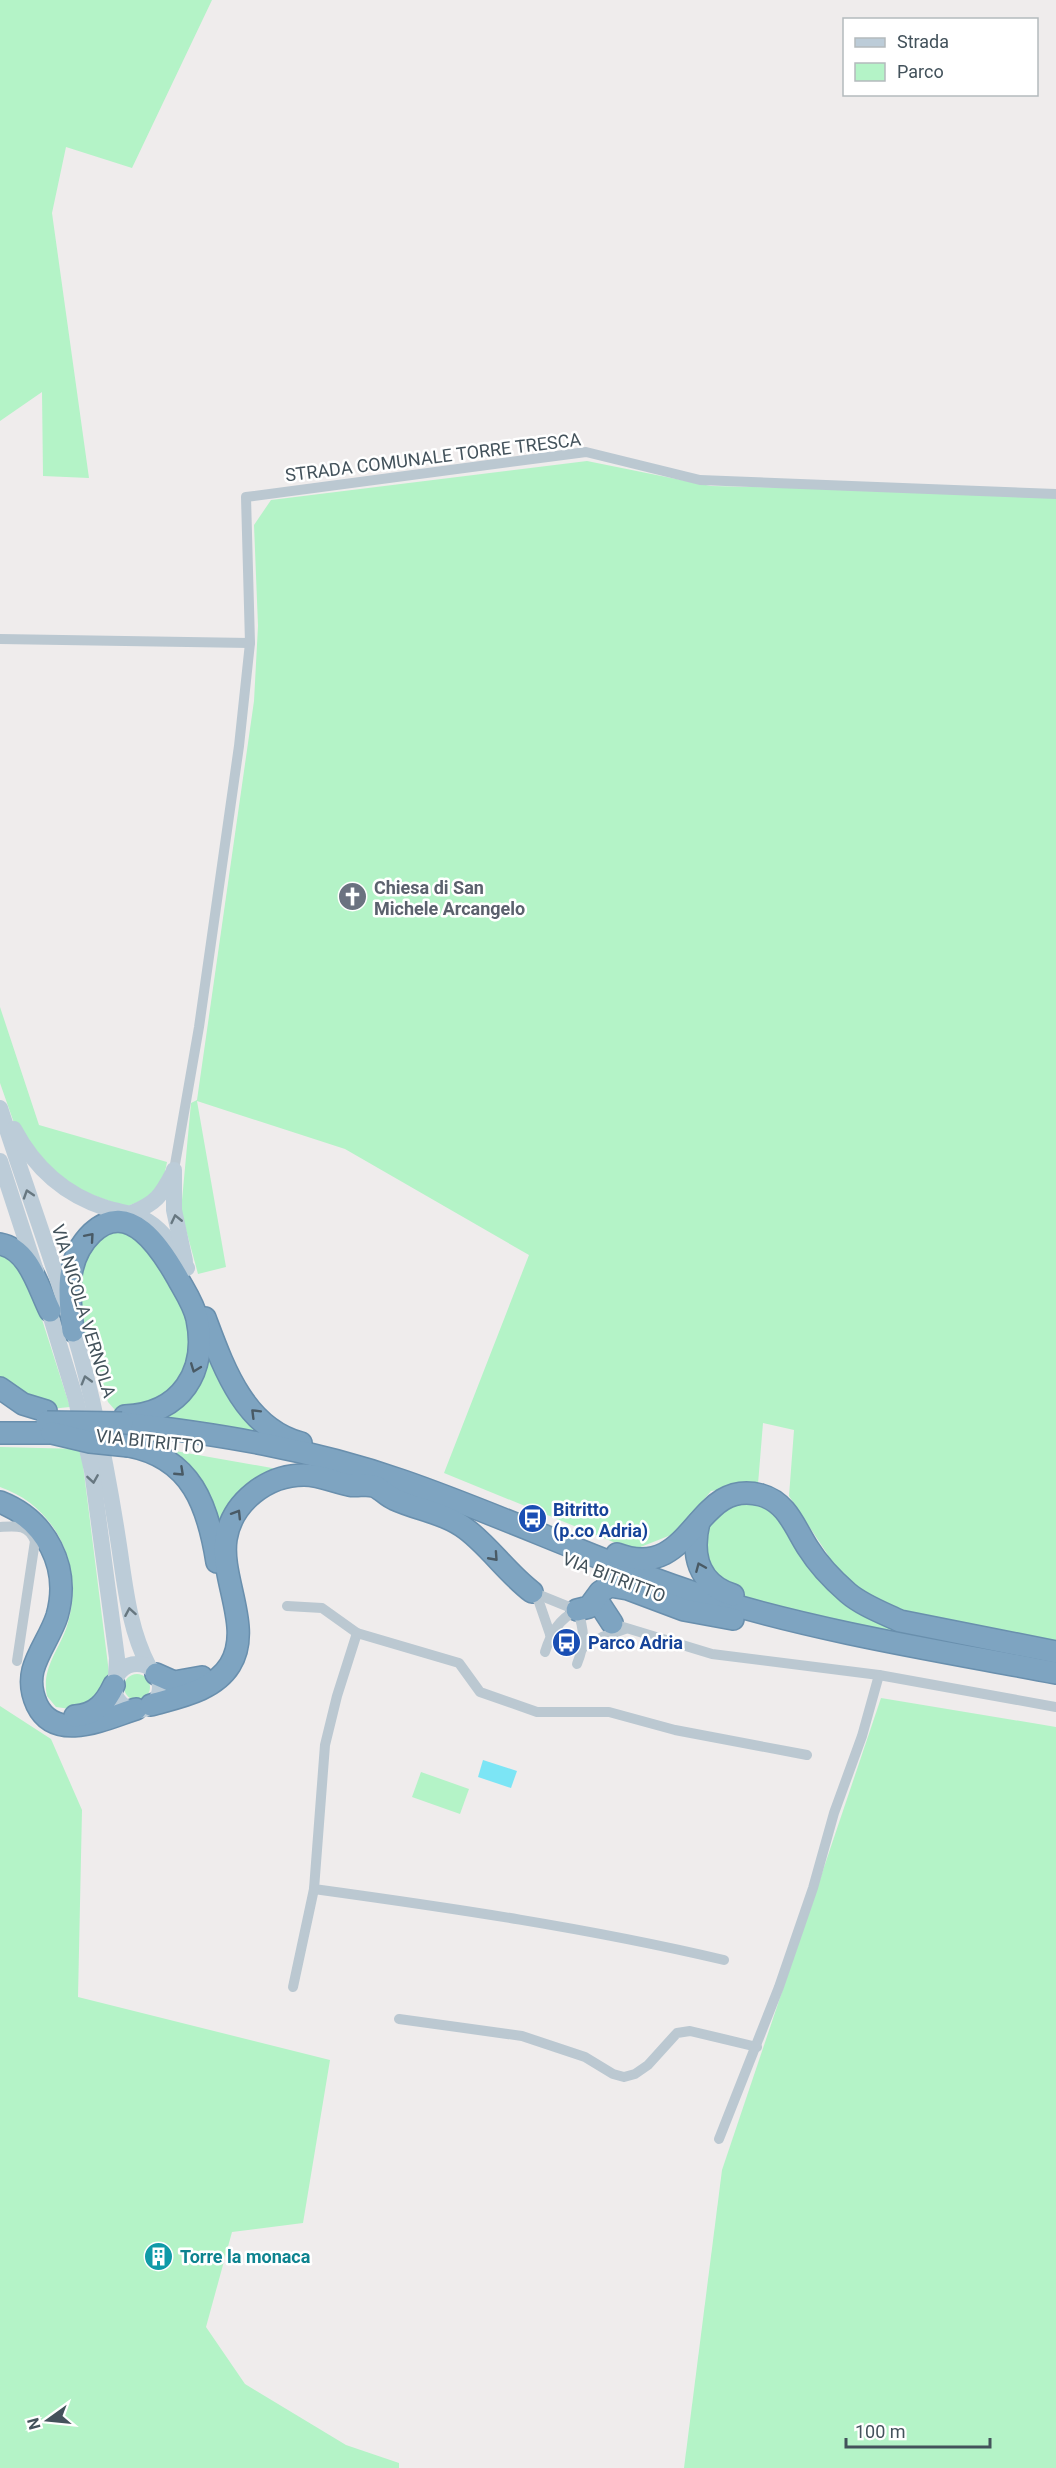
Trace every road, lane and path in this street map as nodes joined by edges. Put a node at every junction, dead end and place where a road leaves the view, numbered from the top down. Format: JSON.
{"nodes":[{"id":1,"x":1056,"y":494,"type":"edge"},
{"id":2,"x":0,"y":639,"type":"edge"},
{"id":3,"x":250,"y":643,"type":"junction"},
{"id":4,"x":0,"y":1100,"type":"edge"},
{"id":5,"x":0,"y":1108,"type":"edge"},
{"id":6,"x":0,"y":1161,"type":"edge"},
{"id":7,"x":174,"y":1170,"type":"junction"},
{"id":8,"x":132,"y":1213,"type":"junction"},
{"id":9,"x":0,"y":1244,"type":"edge"},
{"id":10,"x":187,"y":1268,"type":"junction"},
{"id":11,"x":50,"y":1311,"type":"junction"},
{"id":12,"x":73,"y":1331,"type":"junction"},
{"id":13,"x":0,"y":1388,"type":"edge"},
{"id":14,"x":49,"y":1422,"type":"junction"},
{"id":15,"x":122,"y":1429,"type":"junction"},
{"id":16,"x":3,"y":1430,"type":"edge"},
{"id":17,"x":374,"y":1485,"type":"junction"},
{"id":18,"x":0,"y":1492,"type":"edge"},
{"id":19,"x":0,"y":1502,"type":"edge"},
{"id":20,"x":459,"y":1502,"type":"junction"},
{"id":21,"x":699,"y":1522,"type":"junction"},
{"id":22,"x":0,"y":1527,"type":"edge"},
{"id":23,"x":570,"y":1545,"type":"junction"},
{"id":24,"x":532,"y":1592,"type":"junction"},
{"id":25,"x":597,"y":1600,"type":"junction"},
{"id":26,"x":287,"y":1606,"type":"dead end"},
{"id":27,"x":577,"y":1610,"type":"junction"},
{"id":28,"x":733,"y":1619,"type":"junction"},
{"id":29,"x":621,"y":1626,"type":"junction"},
{"id":30,"x":357,"y":1633,"type":"junction"},
{"id":31,"x":550,"y":1634,"type":"junction"},
{"id":32,"x":886,"y":1641,"type":"junction"},
{"id":33,"x":584,"y":1647,"type":"junction"},
{"id":34,"x":545,"y":1652,"type":"dead end"},
{"id":35,"x":1056,"y":1652,"type":"edge"},
{"id":36,"x":17,"y":1661,"type":"dead end"},
{"id":37,"x":577,"y":1664,"type":"dead end"},
{"id":38,"x":152,"y":1671,"type":"junction"},
{"id":39,"x":1056,"y":1673,"type":"edge"},
{"id":40,"x":879,"y":1675,"type":"junction"},
{"id":41,"x":115,"y":1682,"type":"junction"},
{"id":42,"x":1056,"y":1687,"type":"edge"},
{"id":43,"x":143,"y":1707,"type":"junction"},
{"id":44,"x":1056,"y":1707,"type":"edge"},
{"id":45,"x":807,"y":1755,"type":"dead end"},
{"id":46,"x":314,"y":1889,"type":"junction"},
{"id":47,"x":724,"y":1960,"type":"dead end"},
{"id":48,"x":293,"y":1988,"type":"dead end"},
{"id":49,"x":399,"y":2019,"type":"dead end"},
{"id":50,"x":757,"y":2047,"type":"junction"},
{"id":51,"x":719,"y":2139,"type":"dead end"}],
"edges":[{"from":1,"to":3,"type":"street","name":"STRADA COMUNALE TORRE TRESCA"},
{"from":2,"to":3,"type":"street"},
{"from":3,"to":7,"type":"street"},
{"from":4,"to":8,"type":"main road"},
{"from":12,"to":5,"type":"main road","name":"VIA NICOLA VERNOLA","one_way":true},
{"from":6,"to":11,"type":"main road","name":"VIA NICOLA VERNOLA"},
{"from":7,"to":8,"type":"main road"},
{"from":10,"to":7,"type":"main road","one_way":true},
{"from":8,"to":10,"type":"main road"},
{"from":9,"to":11,"type":"highway"},
{"from":20,"to":10,"type":"highway","one_way":true},
{"from":11,"to":41,"type":"main road","name":"VIA NICOLA VERNOLA","one_way":true},
{"from":12,"to":15,"type":"highway","one_way":true},
{"from":38,"to":12,"type":"main road","name":"VIA NICOLA VERNOLA","one_way":true},
{"from":13,"to":14,"type":"highway"},
{"from":14,"to":15,"type":"highway","name":"VIA BITRITTO","bridge":true},
{"from":14,"to":15,"type":"highway","name":"VIA BITRITTO","bridge":true},
{"from":14,"to":16,"type":"highway","name":"VIA BITRITTO"},
{"from":15,"to":17,"type":"highway","name":"VIA BITRITTO"},
{"from":15,"to":20,"type":"highway","name":"VIA BITRITTO"},
{"from":15,"to":38,"type":"highway","one_way":true},
{"from":17,"to":24,"type":"highway","one_way":true},
{"from":17,"to":28,"type":"highway","name":"VIA BITRITTO"},
{"from":43,"to":17,"type":"highway","one_way":true},
{"from":18,"to":41,"type":"highway"},
{"from":19,"to":43,"type":"highway"},
{"from":20,"to":23,"type":"highway","name":"VIA BITRITTO"},
{"from":21,"to":23,"type":"highway"},
{"from":32,"to":21,"type":"highway","one_way":true},
{"from":21,"to":35,"type":"highway"},
{"from":22,"to":36,"type":"street"},
{"from":23,"to":32,"type":"highway","name":"VIA BITRITTO"},
{"from":24,"to":27,"type":"street"},
{"from":24,"to":31,"type":"street"},
{"from":25,"to":27,"type":"highway"},
{"from":25,"to":28,"type":"highway"},
{"from":25,"to":29,"type":"highway"},
{"from":26,"to":30,"type":"street"},
{"from":27,"to":29,"type":"street"},
{"from":27,"to":31,"type":"street"},
{"from":27,"to":33,"type":"street"},
{"from":28,"to":42,"type":"highway","name":"VIA BITRITTO"},
{"from":29,"to":33,"type":"street"},
{"from":29,"to":40,"type":"street"},
{"from":30,"to":45,"type":"street"},
{"from":30,"to":46,"type":"street"},
{"from":31,"to":33,"type":"street"},
{"from":31,"to":34,"type":"street"},
{"from":32,"to":39,"type":"highway","name":"VIA BITRITTO"},
{"from":33,"to":37,"type":"street"},
{"from":38,"to":41,"type":"main road"},
{"from":38,"to":43,"type":"main road"},
{"from":40,"to":44,"type":"street"},
{"from":40,"to":50,"type":"street"},
{"from":41,"to":43,"type":"main road"},
{"from":46,"to":47,"type":"street"},
{"from":46,"to":48,"type":"street"},
{"from":49,"to":50,"type":"street"},
{"from":50,"to":51,"type":"street"}]}
